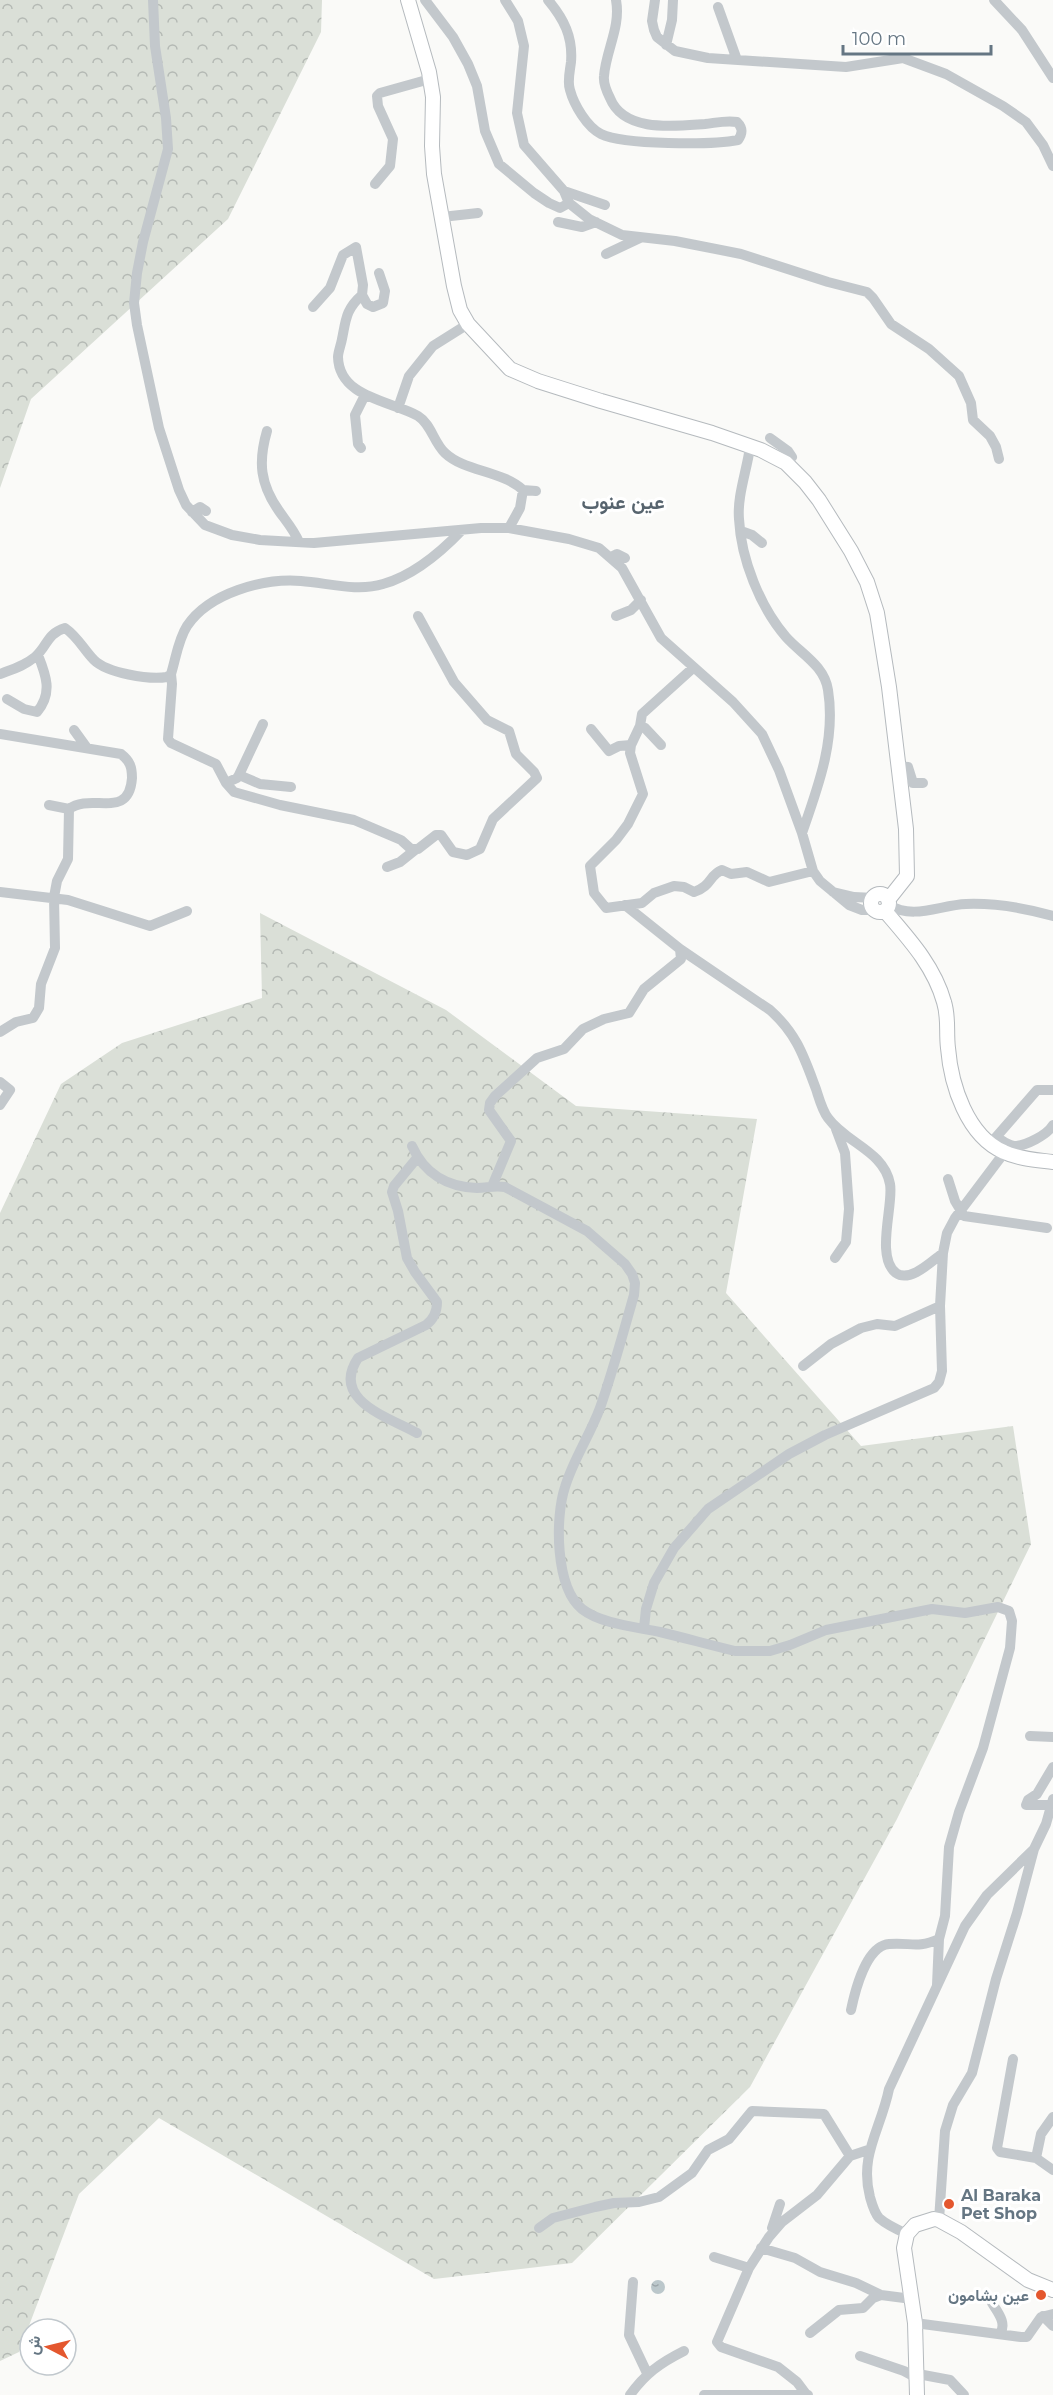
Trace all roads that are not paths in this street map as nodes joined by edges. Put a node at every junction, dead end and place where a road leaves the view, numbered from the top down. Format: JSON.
{"nodes":[{"id":1,"x":153,"y":0,"type":"edge"},
{"id":2,"x":408,"y":0,"type":"edge"},
{"id":3,"x":425,"y":0,"type":"edge"},
{"id":4,"x":505,"y":0,"type":"edge"},
{"id":5,"x":548,"y":0,"type":"edge"},
{"id":6,"x":616,"y":0,"type":"edge"},
{"id":7,"x":655,"y":0,"type":"edge"},
{"id":8,"x":673,"y":0,"type":"edge"},
{"id":9,"x":994,"y":0,"type":"edge"},
{"id":10,"x":718,"y":7,"type":"dead end"},
{"id":11,"x":666,"y":45,"type":"junction"},
{"id":12,"x":737,"y":60,"type":"junction"},
{"id":13,"x":1053,"y":78,"type":"edge"},
{"id":14,"x":430,"y":79,"type":"junction"},
{"id":15,"x":1053,"y":166,"type":"edge"},
{"id":16,"x":375,"y":184,"type":"dead end"},
{"id":17,"x":564,"y":191,"type":"junction"},
{"id":18,"x":569,"y":203,"type":"junction"},
{"id":19,"x":604,"y":205,"type":"dead end"},
{"id":20,"x":478,"y":213,"type":"dead end"},
{"id":21,"x":442,"y":217,"type":"junction"},
{"id":22,"x":558,"y":222,"type":"dead end"},
{"id":23,"x":597,"y":222,"type":"junction"},
{"id":24,"x":643,"y":237,"type":"junction"},
{"id":25,"x":606,"y":254,"type":"dead end"},
{"id":26,"x":379,"y":273,"type":"dead end"},
{"id":27,"x":362,"y":295,"type":"junction"},
{"id":28,"x":313,"y":307,"type":"dead end"},
{"id":29,"x":468,"y":324,"type":"junction"},
{"id":30,"x":365,"y":395,"type":"junction"},
{"id":31,"x":398,"y":408,"type":"junction"},
{"id":32,"x":267,"y":431,"type":"dead end"},
{"id":33,"x":770,"y":438,"type":"dead end"},
{"id":34,"x":750,"y":447,"type":"junction"},
{"id":35,"x":362,"y":448,"type":"dead end"},
{"id":36,"x":999,"y":459,"type":"dead end"},
{"id":37,"x":786,"y":463,"type":"junction"},
{"id":38,"x":523,"y":490,"type":"junction"},
{"id":39,"x":536,"y":491,"type":"dead end"},
{"id":40,"x":207,"y":511,"type":"dead end"},
{"id":41,"x":192,"y":512,"type":"junction"},
{"id":42,"x":509,"y":528,"type":"junction"},
{"id":43,"x":462,"y":530,"type":"junction"},
{"id":44,"x":741,"y":531,"type":"junction"},
{"id":45,"x":299,"y":542,"type":"junction"},
{"id":46,"x":762,"y":543,"type":"dead end"},
{"id":47,"x":611,"y":556,"type":"junction"},
{"id":48,"x":625,"y":558,"type":"dead end"},
{"id":49,"x":641,"y":600,"type":"junction"},
{"id":50,"x":418,"y":616,"type":"dead end"},
{"id":51,"x":616,"y":616,"type":"dead end"},
{"id":52,"x":38,"y":655,"type":"junction"},
{"id":53,"x":693,"y":668,"type":"junction"},
{"id":54,"x":0,"y":674,"type":"edge"},
{"id":55,"x":171,"y":674,"type":"junction"},
{"id":56,"x":7,"y":699,"type":"dead end"},
{"id":57,"x":263,"y":724,"type":"dead end"},
{"id":58,"x":640,"y":726,"type":"junction"},
{"id":59,"x":591,"y":729,"type":"dead end"},
{"id":60,"x":74,"y":730,"type":"dead end"},
{"id":61,"x":0,"y":734,"type":"edge"},
{"id":62,"x":631,"y":745,"type":"junction"},
{"id":63,"x":661,"y":745,"type":"dead end"},
{"id":64,"x":87,"y":748,"type":"junction"},
{"id":65,"x":897,"y":766,"type":"junction"},
{"id":66,"x":239,"y":775,"type":"junction"},
{"id":67,"x":226,"y":783,"type":"junction"},
{"id":68,"x":923,"y":783,"type":"dead end"},
{"id":69,"x":291,"y":787,"type":"dead end"},
{"id":70,"x":49,"y":805,"type":"dead end"},
{"id":71,"x":69,"y":809,"type":"junction"},
{"id":72,"x":802,"y":833,"type":"junction"},
{"id":73,"x":415,"y":850,"type":"junction"},
{"id":74,"x":387,"y":867,"type":"dead end"},
{"id":75,"x":813,"y":871,"type":"junction"},
{"id":76,"x":0,"y":892,"type":"edge"},
{"id":77,"x":54,"y":897,"type":"junction"},
{"id":78,"x":882,"y":903,"type":"junction"},
{"id":79,"x":625,"y":905,"type":"junction"},
{"id":80,"x":187,"y":911,"type":"dead end"},
{"id":81,"x":1053,"y":916,"type":"edge"},
{"id":82,"x":680,"y":949,"type":"junction"},
{"id":83,"x":0,"y":1032,"type":"edge"},
{"id":84,"x":0,"y":1082,"type":"edge"},
{"id":85,"x":1053,"y":1090,"type":"edge"},
{"id":86,"x":0,"y":1105,"type":"edge"},
{"id":87,"x":1053,"y":1125,"type":"edge"},
{"id":88,"x":834,"y":1126,"type":"junction"},
{"id":89,"x":993,"y":1140,"type":"junction"},
{"id":90,"x":412,"y":1146,"type":"dead end"},
{"id":91,"x":1004,"y":1152,"type":"junction"},
{"id":92,"x":417,"y":1158,"type":"junction"},
{"id":93,"x":1053,"y":1162,"type":"edge"},
{"id":94,"x":948,"y":1179,"type":"dead end"},
{"id":95,"x":493,"y":1184,"type":"junction"},
{"id":96,"x":960,"y":1212,"type":"junction"},
{"id":97,"x":1047,"y":1228,"type":"dead end"},
{"id":98,"x":944,"y":1253,"type":"junction"},
{"id":99,"x":835,"y":1258,"type":"dead end"},
{"id":100,"x":940,"y":1306,"type":"junction"},
{"id":101,"x":804,"y":1366,"type":"dead end"},
{"id":102,"x":417,"y":1433,"type":"dead end"},
{"id":103,"x":644,"y":1628,"type":"junction"},
{"id":104,"x":1030,"y":1736,"type":"dead end"},
{"id":105,"x":1053,"y":1737,"type":"edge"},
{"id":106,"x":1053,"y":1767,"type":"edge"},
{"id":107,"x":1052,"y":1802,"type":"edge"},
{"id":108,"x":1034,"y":1849,"type":"junction"},
{"id":109,"x":939,"y":1939,"type":"junction"},
{"id":110,"x":937,"y":1985,"type":"junction"},
{"id":111,"x":851,"y":2010,"type":"dead end"},
{"id":112,"x":1013,"y":2059,"type":"dead end"},
{"id":113,"x":1053,"y":2117,"type":"edge"},
{"id":114,"x":868,"y":2150,"type":"junction"},
{"id":115,"x":850,"y":2156,"type":"junction"},
{"id":116,"x":1036,"y":2158,"type":"junction"},
{"id":117,"x":1053,"y":2170,"type":"edge"},
{"id":118,"x":780,"y":2204,"type":"dead end"},
{"id":119,"x":939,"y":2220,"type":"junction"},
{"id":120,"x":539,"y":2228,"type":"dead end"},
{"id":121,"x":907,"y":2234,"type":"junction"},
{"id":122,"x":769,"y":2237,"type":"junction"},
{"id":123,"x":760,"y":2248,"type":"junction"},
{"id":124,"x":714,"y":2257,"type":"dead end"},
{"id":125,"x":749,"y":2268,"type":"junction"},
{"id":126,"x":633,"y":2282,"type":"dead end"},
{"id":127,"x":1053,"y":2290,"type":"edge"},
{"id":128,"x":881,"y":2295,"type":"junction"},
{"id":129,"x":912,"y":2299,"type":"junction"},
{"id":130,"x":992,"y":2303,"type":"dead end"},
{"id":131,"x":1048,"y":2315,"type":"edge"},
{"id":132,"x":915,"y":2323,"type":"junction"},
{"id":133,"x":1053,"y":2326,"type":"edge"},
{"id":134,"x":810,"y":2333,"type":"dead end"},
{"id":135,"x":1000,"y":2334,"type":"junction"},
{"id":136,"x":684,"y":2351,"type":"dead end"},
{"id":137,"x":860,"y":2356,"type":"dead end"},
{"id":138,"x":647,"y":2373,"type":"junction"},
{"id":139,"x":917,"y":2376,"type":"junction"},
{"id":140,"x":755,"y":2394,"type":"edge"},
{"id":141,"x":630,"y":2395,"type":"edge"},
{"id":142,"x":704,"y":2395,"type":"edge"},
{"id":143,"x":807,"y":2395,"type":"edge"},
{"id":144,"x":916,"y":2395,"type":"edge"},
{"id":145,"x":963,"y":2395,"type":"edge"}],
"edges":[{"from":1,"to":41,"type":"street"},
{"from":2,"to":14,"type":"main road"},
{"from":3,"to":18,"type":"street"},
{"from":4,"to":17,"type":"street"},
{"from":5,"to":6,"type":"street"},
{"from":7,"to":11,"type":"street"},
{"from":8,"to":11,"type":"street"},
{"from":9,"to":13,"type":"street"},
{"from":10,"to":12,"type":"street"},
{"from":11,"to":12,"type":"street"},
{"from":12,"to":15,"type":"street"},
{"from":14,"to":16,"type":"street"},
{"from":14,"to":21,"type":"main road"},
{"from":17,"to":18,"type":"street"},
{"from":17,"to":19,"type":"street"},
{"from":18,"to":23,"type":"street"},
{"from":20,"to":21,"type":"street"},
{"from":21,"to":29,"type":"main road"},
{"from":22,"to":23,"type":"street"},
{"from":23,"to":24,"type":"street"},
{"from":24,"to":25,"type":"street"},
{"from":24,"to":36,"type":"street"},
{"from":26,"to":27,"type":"street"},
{"from":27,"to":28,"type":"street"},
{"from":27,"to":30,"type":"street"},
{"from":29,"to":31,"type":"street"},
{"from":29,"to":34,"type":"main road"},
{"from":30,"to":31,"type":"street"},
{"from":30,"to":35,"type":"street"},
{"from":31,"to":38,"type":"street"},
{"from":32,"to":45,"type":"street"},
{"from":33,"to":37,"type":"street"},
{"from":34,"to":37,"type":"main road"},
{"from":34,"to":44,"type":"street"},
{"from":37,"to":65,"type":"main road"},
{"from":38,"to":39,"type":"street"},
{"from":38,"to":42,"type":"street"},
{"from":40,"to":41,"type":"street"},
{"from":41,"to":45,"type":"street"},
{"from":42,"to":43,"type":"street"},
{"from":42,"to":47,"type":"street"},
{"from":43,"to":45,"type":"street"},
{"from":43,"to":55,"type":"street"},
{"from":44,"to":46,"type":"street"},
{"from":44,"to":72,"type":"street"},
{"from":47,"to":48,"type":"street"},
{"from":47,"to":49,"type":"street"},
{"from":49,"to":51,"type":"street"},
{"from":49,"to":53,"type":"street"},
{"from":50,"to":73,"type":"street"},
{"from":52,"to":54,"type":"street"},
{"from":52,"to":55,"type":"street"},
{"from":52,"to":56,"type":"street"},
{"from":53,"to":58,"type":"street"},
{"from":53,"to":72,"type":"street"},
{"from":55,"to":67,"type":"street"},
{"from":57,"to":66,"type":"street"},
{"from":58,"to":62,"type":"street"},
{"from":58,"to":63,"type":"street"},
{"from":59,"to":62,"type":"street"},
{"from":60,"to":64,"type":"street"},
{"from":61,"to":64,"type":"street"},
{"from":62,"to":79,"type":"street"},
{"from":64,"to":71,"type":"street"},
{"from":65,"to":68,"type":"street"},
{"from":65,"to":78,"type":"main road"},
{"from":66,"to":67,"type":"street"},
{"from":66,"to":69,"type":"street"},
{"from":67,"to":73,"type":"street"},
{"from":70,"to":71,"type":"street"},
{"from":71,"to":77,"type":"street"},
{"from":72,"to":75,"type":"street"},
{"from":73,"to":74,"type":"street"},
{"from":75,"to":78,"type":"street"},
{"from":75,"to":79,"type":"street"},
{"from":76,"to":77,"type":"street"},
{"from":77,"to":80,"type":"street"},
{"from":77,"to":83,"type":"street"},
{"from":78,"to":81,"type":"street"},
{"from":78,"to":89,"type":"main road"},
{"from":79,"to":82,"type":"street"},
{"from":82,"to":88,"type":"street"},
{"from":82,"to":95,"type":"street"},
{"from":84,"to":86,"type":"street"},
{"from":85,"to":89,"type":"street"},
{"from":87,"to":89,"type":"street"},
{"from":88,"to":98,"type":"street"},
{"from":88,"to":99,"type":"street"},
{"from":89,"to":91,"type":"main road"},
{"from":90,"to":92,"type":"street"},
{"from":91,"to":93,"type":"main road"},
{"from":91,"to":96,"type":"street"},
{"from":92,"to":95,"type":"street"},
{"from":92,"to":102,"type":"street"},
{"from":94,"to":96,"type":"street"},
{"from":95,"to":103,"type":"street"},
{"from":96,"to":97,"type":"street"},
{"from":96,"to":98,"type":"street"},
{"from":98,"to":100,"type":"street"},
{"from":100,"to":101,"type":"street"},
{"from":100,"to":103,"type":"street"},
{"from":103,"to":109,"type":"street"},
{"from":104,"to":105,"type":"street"},
{"from":106,"to":107,"type":"street"},
{"from":107,"to":108,"type":"street"},
{"from":108,"to":110,"type":"street"},
{"from":108,"to":119,"type":"street"},
{"from":109,"to":110,"type":"street"},
{"from":109,"to":111,"type":"street"},
{"from":110,"to":114,"type":"street"},
{"from":112,"to":116,"type":"street"},
{"from":113,"to":116,"type":"street"},
{"from":114,"to":115,"type":"street"},
{"from":114,"to":121,"type":"street"},
{"from":115,"to":120,"type":"street"},
{"from":115,"to":122,"type":"street"},
{"from":116,"to":117,"type":"street"},
{"from":118,"to":122,"type":"street"},
{"from":119,"to":121,"type":"main road"},
{"from":119,"to":127,"type":"main road"},
{"from":121,"to":129,"type":"main road"},
{"from":122,"to":123,"type":"street"},
{"from":123,"to":125,"type":"street"},
{"from":123,"to":128,"type":"street"},
{"from":124,"to":125,"type":"street"},
{"from":125,"to":143,"type":"street"},
{"from":126,"to":138,"type":"street"},
{"from":128,"to":129,"type":"street"},
{"from":128,"to":134,"type":"street"},
{"from":129,"to":132,"type":"main road"},
{"from":130,"to":135,"type":"street"},
{"from":131,"to":133,"type":"street"},
{"from":131,"to":135,"type":"street"},
{"from":132,"to":135,"type":"street"},
{"from":132,"to":139,"type":"main road"},
{"from":136,"to":138,"type":"street"},
{"from":137,"to":139,"type":"street"},
{"from":138,"to":141,"type":"street"},
{"from":139,"to":144,"type":"main road"},
{"from":139,"to":145,"type":"street"},
{"from":140,"to":142,"type":"street"},
{"from":140,"to":143,"type":"street"}]}
